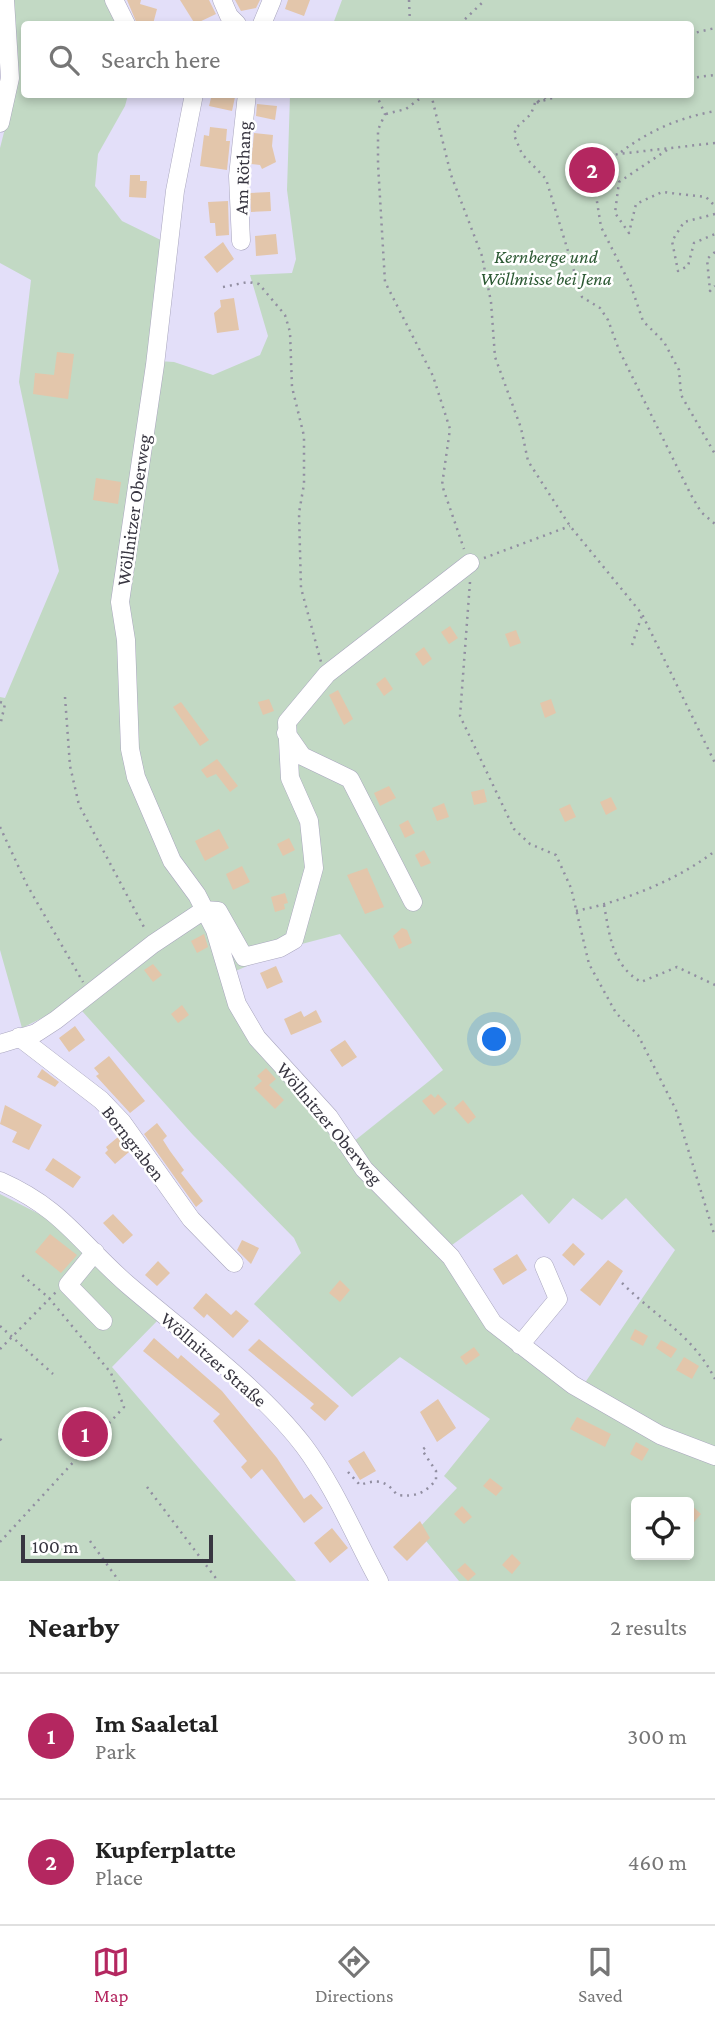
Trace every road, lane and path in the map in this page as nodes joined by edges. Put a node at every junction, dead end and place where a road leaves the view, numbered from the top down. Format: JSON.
{"nodes":[{"id":1,"x":5,"y":0,"type":"edge"},
{"id":2,"x":114,"y":0,"type":"edge"},
{"id":3,"x":272,"y":0,"type":"edge"},
{"id":4,"x":409,"y":0,"type":"edge"},
{"id":5,"x":485,"y":0,"type":"edge"},
{"id":6,"x":124,"y":21,"type":"edge"},
{"id":7,"x":263,"y":21,"type":"edge"},
{"id":8,"x":410,"y":21,"type":"edge"},
{"id":9,"x":463,"y":21,"type":"edge"},
{"id":10,"x":715,"y":28,"type":"edge"},
{"id":11,"x":694,"y":33,"type":"edge"},
{"id":12,"x":715,"y":75,"type":"edge"},
{"id":13,"x":694,"y":78,"type":"edge"},
{"id":14,"x":193,"y":98,"type":"edge"},
{"id":15,"x":247,"y":98,"type":"edge"},
{"id":16,"x":378,"y":98,"type":"edge"},
{"id":17,"x":423,"y":98,"type":"edge"},
{"id":18,"x":430,"y":98,"type":"edge"},
{"id":19,"x":544,"y":98,"type":"edge"},
{"id":20,"x":552,"y":98,"type":"edge"},
{"id":21,"x":535,"y":103,"type":"junction"},
{"id":22,"x":715,"y":111,"type":"edge"},
{"id":23,"x":385,"y":114,"type":"junction"},
{"id":24,"x":0,"y":123,"type":"edge"},
{"id":25,"x":715,"y":143,"type":"edge"},
{"id":26,"x":670,"y":148,"type":"junction"},
{"id":27,"x":618,"y":153,"type":"junction"},
{"id":28,"x":715,"y":206,"type":"edge"},
{"id":29,"x":715,"y":214,"type":"edge"},
{"id":30,"x":715,"y":234,"type":"edge"},
{"id":31,"x":241,"y":241,"type":"dead end"},
{"id":32,"x":715,"y":252,"type":"edge"},
{"id":33,"x":715,"y":286,"type":"edge"},
{"id":34,"x":223,"y":287,"type":"dead end"},
{"id":35,"x":715,"y":454,"type":"edge"},
{"id":36,"x":715,"y":524,"type":"edge"},
{"id":37,"x":570,"y":526,"type":"junction"},
{"id":38,"x":470,"y":563,"type":"junction"},
{"id":39,"x":642,"y":614,"type":"junction"},
{"id":40,"x":632,"y":645,"type":"dead end"},
{"id":41,"x":327,"y":674,"type":"junction"},
{"id":42,"x":65,"y":697,"type":"dead end"},
{"id":43,"x":0,"y":702,"type":"edge"},
{"id":44,"x":0,"y":726,"type":"edge"},
{"id":45,"x":286,"y":733,"type":"junction"},
{"id":46,"x":715,"y":763,"type":"edge"},
{"id":47,"x":0,"y":827,"type":"edge"},
{"id":48,"x":715,"y":851,"type":"edge"},
{"id":49,"x":413,"y":902,"type":"dead end"},
{"id":50,"x":604,"y":905,"type":"junction"},
{"id":51,"x":204,"y":910,"type":"junction"},
{"id":52,"x":576,"y":911,"type":"junction"},
{"id":53,"x":153,"y":944,"type":"junction"},
{"id":54,"x":715,"y":985,"type":"edge"},
{"id":55,"x":91,"y":994,"type":"junction"},
{"id":56,"x":19,"y":1037,"type":"junction"},
{"id":57,"x":0,"y":1044,"type":"edge"},
{"id":58,"x":0,"y":1181,"type":"edge"},
{"id":59,"x":715,"y":1237,"type":"edge"},
{"id":60,"x":95,"y":1252,"type":"junction"},
{"id":61,"x":234,"y":1263,"type":"dead end"},
{"id":62,"x":544,"y":1266,"type":"dead end"},
{"id":63,"x":23,"y":1275,"type":"dead end"},
{"id":64,"x":622,"y":1283,"type":"dead end"},
{"id":65,"x":68,"y":1285,"type":"junction"},
{"id":66,"x":48,"y":1297,"type":"junction"},
{"id":67,"x":103,"y":1321,"type":"dead end"},
{"id":68,"x":0,"y":1326,"type":"edge"},
{"id":69,"x":12,"y":1336,"type":"junction"},
{"id":70,"x":520,"y":1345,"type":"junction"},
{"id":71,"x":0,"y":1349,"type":"edge"},
{"id":72,"x":53,"y":1374,"type":"dead end"},
{"id":73,"x":715,"y":1379,"type":"edge"},
{"id":74,"x":426,"y":1447,"type":"dead end"},
{"id":75,"x":715,"y":1455,"type":"edge"},
{"id":76,"x":348,"y":1472,"type":"dead end"},
{"id":77,"x":147,"y":1487,"type":"dead end"},
{"id":78,"x":90,"y":1541,"type":"dead end"},
{"id":79,"x":0,"y":1542,"type":"edge"},
{"id":80,"x":119,"y":1581,"type":"edge"},
{"id":81,"x":218,"y":1581,"type":"edge"},
{"id":82,"x":379,"y":1581,"type":"edge"}],
"edges":[{"from":1,"to":24,"type":"street"},
{"from":2,"to":6,"type":"street"},
{"from":3,"to":7,"type":"street"},
{"from":4,"to":8,"type":"path"},
{"from":5,"to":9,"type":"path"},
{"from":10,"to":11,"type":"path"},
{"from":12,"to":13,"type":"path"},
{"from":14,"to":51,"type":"street","name":"Wöllnitzer Oberweg"},
{"from":15,"to":31,"type":"street","name":"Am Röthang"},
{"from":16,"to":23,"type":"path"},
{"from":17,"to":23,"type":"path"},
{"from":18,"to":37,"type":"path"},
{"from":19,"to":21,"type":"path"},
{"from":20,"to":21,"type":"path"},
{"from":21,"to":36,"type":"path"},
{"from":22,"to":27,"type":"path"},
{"from":23,"to":38,"type":"path"},
{"from":25,"to":26,"type":"path"},
{"from":26,"to":27,"type":"path"},
{"from":26,"to":28,"type":"path"},
{"from":27,"to":35,"type":"path"},
{"from":29,"to":30,"type":"path"},
{"from":32,"to":33,"type":"path"},
{"from":34,"to":41,"type":"path"},
{"from":37,"to":38,"type":"path"},
{"from":37,"to":39,"type":"path"},
{"from":38,"to":41,"type":"street"},
{"from":38,"to":52,"type":"path"},
{"from":39,"to":40,"type":"path"},
{"from":39,"to":46,"type":"path"},
{"from":41,"to":45,"type":"street"},
{"from":42,"to":53,"type":"path"},
{"from":43,"to":44,"type":"path"},
{"from":45,"to":49,"type":"street"},
{"from":45,"to":51,"type":"street","name":"Wöllnitzer Oberweg"},
{"from":47,"to":55,"type":"path"},
{"from":48,"to":50,"type":"path"},
{"from":50,"to":52,"type":"path"},
{"from":50,"to":54,"type":"path"},
{"from":51,"to":53,"type":"street"},
{"from":51,"to":70,"type":"street","name":"Wöllnitzer Oberweg"},
{"from":52,"to":59,"type":"path"},
{"from":53,"to":55,"type":"street"},
{"from":55,"to":56,"type":"street"},
{"from":56,"to":57,"type":"street"},
{"from":56,"to":61,"type":"street","name":"Borngraben"},
{"from":58,"to":60,"type":"street","name":"Wöllnitzer Straße"},
{"from":60,"to":65,"type":"street"},
{"from":60,"to":82,"type":"street","name":"Wöllnitzer Straße"},
{"from":62,"to":70,"type":"street"},
{"from":63,"to":66,"type":"path"},
{"from":64,"to":73,"type":"path"},
{"from":65,"to":66,"type":"path"},
{"from":65,"to":67,"type":"street"},
{"from":66,"to":69,"type":"path"},
{"from":66,"to":79,"type":"path"},
{"from":68,"to":69,"type":"path"},
{"from":69,"to":71,"type":"path"},
{"from":69,"to":72,"type":"path"},
{"from":70,"to":75,"type":"street","name":"Wöllnitzer Oberweg"},
{"from":74,"to":76,"type":"path"},
{"from":77,"to":81,"type":"path"},
{"from":78,"to":80,"type":"path"}]}
